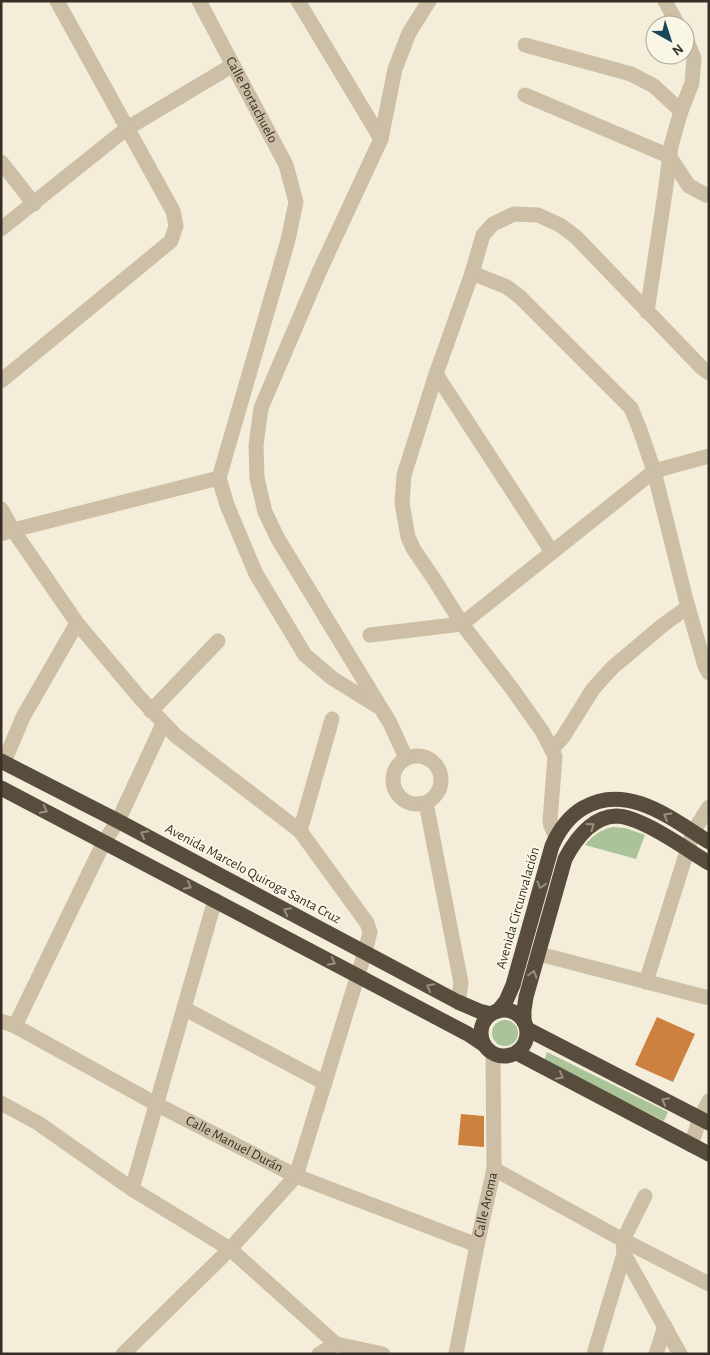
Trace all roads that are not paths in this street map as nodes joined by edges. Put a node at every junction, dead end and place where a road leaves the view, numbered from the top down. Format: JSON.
{"nodes":[{"id":1,"x":57,"y":1,"type":"edge"},
{"id":2,"x":199,"y":1,"type":"edge"},
{"id":3,"x":298,"y":1,"type":"edge"},
{"id":4,"x":429,"y":1,"type":"edge"},
{"id":5,"x":665,"y":1,"type":"edge"},
{"id":6,"x":673,"y":15,"type":"edge"},
{"id":7,"x":525,"y":45,"type":"dead end"},
{"id":8,"x":233,"y":65,"type":"junction"},
{"id":9,"x":693,"y":65,"type":"edge"},
{"id":10,"x":525,"y":95,"type":"dead end"},
{"id":11,"x":681,"y":111,"type":"junction"},
{"id":12,"x":126,"y":129,"type":"junction"},
{"id":13,"x":381,"y":139,"type":"junction"},
{"id":14,"x":670,"y":156,"type":"junction"},
{"id":15,"x":1,"y":162,"type":"edge"},
{"id":16,"x":709,"y":195,"type":"edge"},
{"id":17,"x":34,"y":204,"type":"junction"},
{"id":18,"x":1,"y":230,"type":"edge"},
{"id":19,"x":472,"y":273,"type":"junction"},
{"id":20,"x":647,"y":312,"type":"junction"},
{"id":21,"x":709,"y":372,"type":"edge"},
{"id":22,"x":436,"y":374,"type":"junction"},
{"id":23,"x":1,"y":381,"type":"edge"},
{"id":24,"x":709,"y":456,"type":"edge"},
{"id":25,"x":654,"y":471,"type":"junction"},
{"id":26,"x":218,"y":478,"type":"junction"},
{"id":27,"x":1,"y":509,"type":"edge"},
{"id":28,"x":7,"y":532,"type":"edge"},
{"id":29,"x":552,"y":552,"type":"junction"},
{"id":30,"x":688,"y":606,"type":"junction"},
{"id":31,"x":77,"y":623,"type":"junction"},
{"id":32,"x":462,"y":624,"type":"junction"},
{"id":33,"x":370,"y":635,"type":"dead end"},
{"id":34,"x":218,"y":641,"type":"dead end"},
{"id":35,"x":709,"y":673,"type":"edge"},
{"id":36,"x":380,"y":708,"type":"junction"},
{"id":37,"x":151,"y":711,"type":"junction"},
{"id":38,"x":332,"y":719,"type":"dead end"},
{"id":39,"x":164,"y":724,"type":"junction"},
{"id":40,"x":552,"y":749,"type":"junction"},
{"id":41,"x":406,"y":758,"type":"junction"},
{"id":42,"x":3,"y":762,"type":"edge"},
{"id":43,"x":1,"y":788,"type":"edge"},
{"id":44,"x":426,"y":803,"type":"junction"},
{"id":45,"x":709,"y":807,"type":"edge"},
{"id":46,"x":118,"y":821,"type":"junction"},
{"id":47,"x":300,"y":832,"type":"junction"},
{"id":48,"x":693,"y":832,"type":"junction"},
{"id":49,"x":556,"y":837,"type":"junction"},
{"id":50,"x":104,"y":842,"type":"junction"},
{"id":51,"x":709,"y":842,"type":"edge"},
{"id":52,"x":687,"y":850,"type":"junction"},
{"id":53,"x":549,"y":854,"type":"junction"},
{"id":54,"x":565,"y":859,"type":"junction"},
{"id":55,"x":709,"y":863,"type":"edge"},
{"id":56,"x":215,"y":900,"type":"junction"},
{"id":57,"x":365,"y":952,"type":"junction"},
{"id":58,"x":539,"y":954,"type":"junction"},
{"id":59,"x":358,"y":976,"type":"junction"},
{"id":60,"x":646,"y":982,"type":"junction"},
{"id":61,"x":709,"y":998,"type":"edge"},
{"id":62,"x":458,"y":1002,"type":"junction"},
{"id":63,"x":185,"y":1009,"type":"junction"},
{"id":64,"x":494,"y":1013,"type":"junction"},
{"id":65,"x":8,"y":1023,"type":"edge"},
{"id":66,"x":525,"y":1025,"type":"junction"},
{"id":67,"x":488,"y":1049,"type":"junction"},
{"id":68,"x":517,"y":1053,"type":"junction"},
{"id":69,"x":325,"y":1083,"type":"junction"},
{"id":70,"x":709,"y":1101,"type":"edge"},
{"id":71,"x":1,"y":1103,"type":"edge"},
{"id":72,"x":156,"y":1104,"type":"junction"},
{"id":73,"x":705,"y":1121,"type":"edge"},
{"id":74,"x":691,"y":1145,"type":"junction"},
{"id":75,"x":709,"y":1154,"type":"edge"},
{"id":76,"x":494,"y":1169,"type":"junction"},
{"id":77,"x":296,"y":1176,"type":"junction"},
{"id":78,"x":132,"y":1189,"type":"junction"},
{"id":79,"x":645,"y":1196,"type":"dead end"},
{"id":80,"x":477,"y":1245,"type":"junction"},
{"id":81,"x":623,"y":1247,"type":"junction"},
{"id":82,"x":230,"y":1249,"type":"junction"},
{"id":83,"x":709,"y":1284,"type":"edge"},
{"id":84,"x":665,"y":1326,"type":"junction"},
{"id":85,"x":336,"y":1344,"type":"junction"},
{"id":86,"x":129,"y":1351,"type":"edge"},
{"id":87,"x":319,"y":1354,"type":"edge"},
{"id":88,"x":383,"y":1354,"type":"edge"},
{"id":89,"x":456,"y":1354,"type":"edge"},
{"id":90,"x":594,"y":1354,"type":"edge"},
{"id":91,"x":656,"y":1354,"type":"edge"},
{"id":92,"x":680,"y":1354,"type":"edge"}],
"edges":[{"from":1,"to":12,"type":"street"},
{"from":2,"to":8,"type":"street","name":"Calle Portachuelo"},
{"from":3,"to":13,"type":"street"},
{"from":4,"to":13,"type":"street"},
{"from":5,"to":6,"type":"street"},
{"from":7,"to":11,"type":"street"},
{"from":8,"to":12,"type":"street"},
{"from":8,"to":26,"type":"street","name":"Calle Portachuelo"},
{"from":9,"to":11,"type":"street"},
{"from":10,"to":14,"type":"street"},
{"from":11,"to":14,"type":"street"},
{"from":12,"to":17,"type":"street"},
{"from":12,"to":23,"type":"street"},
{"from":13,"to":36,"type":"street"},
{"from":14,"to":16,"type":"street"},
{"from":14,"to":20,"type":"street"},
{"from":15,"to":17,"type":"street"},
{"from":17,"to":18,"type":"street"},
{"from":19,"to":20,"type":"street"},
{"from":19,"to":22,"type":"street"},
{"from":19,"to":25,"type":"street"},
{"from":20,"to":21,"type":"street"},
{"from":22,"to":29,"type":"street"},
{"from":22,"to":32,"type":"street"},
{"from":24,"to":25,"type":"street"},
{"from":25,"to":29,"type":"street"},
{"from":25,"to":30,"type":"street"},
{"from":26,"to":28,"type":"street"},
{"from":26,"to":36,"type":"street"},
{"from":27,"to":28,"type":"street"},
{"from":28,"to":31,"type":"street"},
{"from":29,"to":32,"type":"street"},
{"from":30,"to":35,"type":"street"},
{"from":30,"to":40,"type":"street"},
{"from":31,"to":37,"type":"street"},
{"from":31,"to":42,"type":"street"},
{"from":32,"to":33,"type":"street"},
{"from":32,"to":40,"type":"street"},
{"from":34,"to":37,"type":"street"},
{"from":36,"to":41,"type":"street"},
{"from":37,"to":39,"type":"street"},
{"from":38,"to":47,"type":"street"},
{"from":39,"to":46,"type":"street"},
{"from":39,"to":47,"type":"street"},
{"from":40,"to":49,"type":"street"},
{"from":41,"to":44,"type":"street"},
{"from":41,"to":44,"type":"street"},
{"from":42,"to":46,"type":"highway","name":"Avenida Marcelo Quiroga Santa Cruz"},
{"from":43,"to":50,"type":"highway","one_way":true},
{"from":44,"to":62,"type":"street"},
{"from":45,"to":48,"type":"street"},
{"from":46,"to":50,"type":"street"},
{"from":57,"to":46,"type":"highway","name":"Avenida Marcelo Quiroga Santa Cruz","one_way":true},
{"from":47,"to":57,"type":"street"},
{"from":48,"to":49,"type":"highway","name":"Avenida Circunvalación","one_way":true},
{"from":48,"to":51,"type":"highway","name":"Avenida Circunvalación"},
{"from":48,"to":52,"type":"street"},
{"from":49,"to":53,"type":"highway","name":"Avenida Circunvalación"},
{"from":50,"to":56,"type":"highway","one_way":true},
{"from":50,"to":65,"type":"street"},
{"from":54,"to":52,"type":"highway","one_way":true},
{"from":52,"to":55,"type":"highway"},
{"from":52,"to":60,"type":"street"},
{"from":53,"to":54,"type":"highway"},
{"from":53,"to":64,"type":"highway","name":"Avenida Circunvalación","one_way":true},
{"from":54,"to":58,"type":"highway"},
{"from":56,"to":59,"type":"highway","one_way":true},
{"from":56,"to":63,"type":"street"},
{"from":57,"to":59,"type":"street"},
{"from":62,"to":57,"type":"highway","name":"Avenida Marcelo Quiroga Santa Cruz","one_way":true},
{"from":58,"to":60,"type":"street"},
{"from":66,"to":58,"type":"highway","one_way":true},
{"from":59,"to":67,"type":"highway"},
{"from":59,"to":69,"type":"street"},
{"from":60,"to":61,"type":"street"},
{"from":62,"to":64,"type":"highway","name":"Avenida Marcelo Quiroga Santa Cruz"},
{"from":63,"to":69,"type":"street"},
{"from":63,"to":72,"type":"street"},
{"from":64,"to":66,"type":"highway"},
{"from":64,"to":67,"type":"highway"},
{"from":65,"to":72,"type":"street","name":"Calle Manuel Durán"},
{"from":66,"to":68,"type":"highway"},
{"from":73,"to":66,"type":"highway","one_way":true},
{"from":67,"to":68,"type":"highway"},
{"from":67,"to":76,"type":"street","name":"Calle Aroma"},
{"from":68,"to":74,"type":"highway","one_way":true},
{"from":69,"to":77,"type":"street"},
{"from":70,"to":73,"type":"street"},
{"from":71,"to":78,"type":"street"},
{"from":72,"to":77,"type":"street","name":"Calle Manuel Durán"},
{"from":72,"to":78,"type":"street"},
{"from":73,"to":74,"type":"street"},
{"from":74,"to":75,"type":"highway"},
{"from":76,"to":80,"type":"street","name":"Calle Aroma"},
{"from":76,"to":81,"type":"street"},
{"from":77,"to":80,"type":"street","name":"Calle Manuel Durán"},
{"from":77,"to":82,"type":"street"},
{"from":78,"to":82,"type":"street"},
{"from":79,"to":81,"type":"street"},
{"from":80,"to":89,"type":"street","name":"Calle Aroma"},
{"from":81,"to":83,"type":"street"},
{"from":81,"to":84,"type":"street"},
{"from":81,"to":90,"type":"street"},
{"from":82,"to":85,"type":"street"},
{"from":82,"to":86,"type":"street"},
{"from":84,"to":91,"type":"street"},
{"from":84,"to":92,"type":"street"},
{"from":85,"to":87,"type":"street"},
{"from":85,"to":88,"type":"street"}]}
